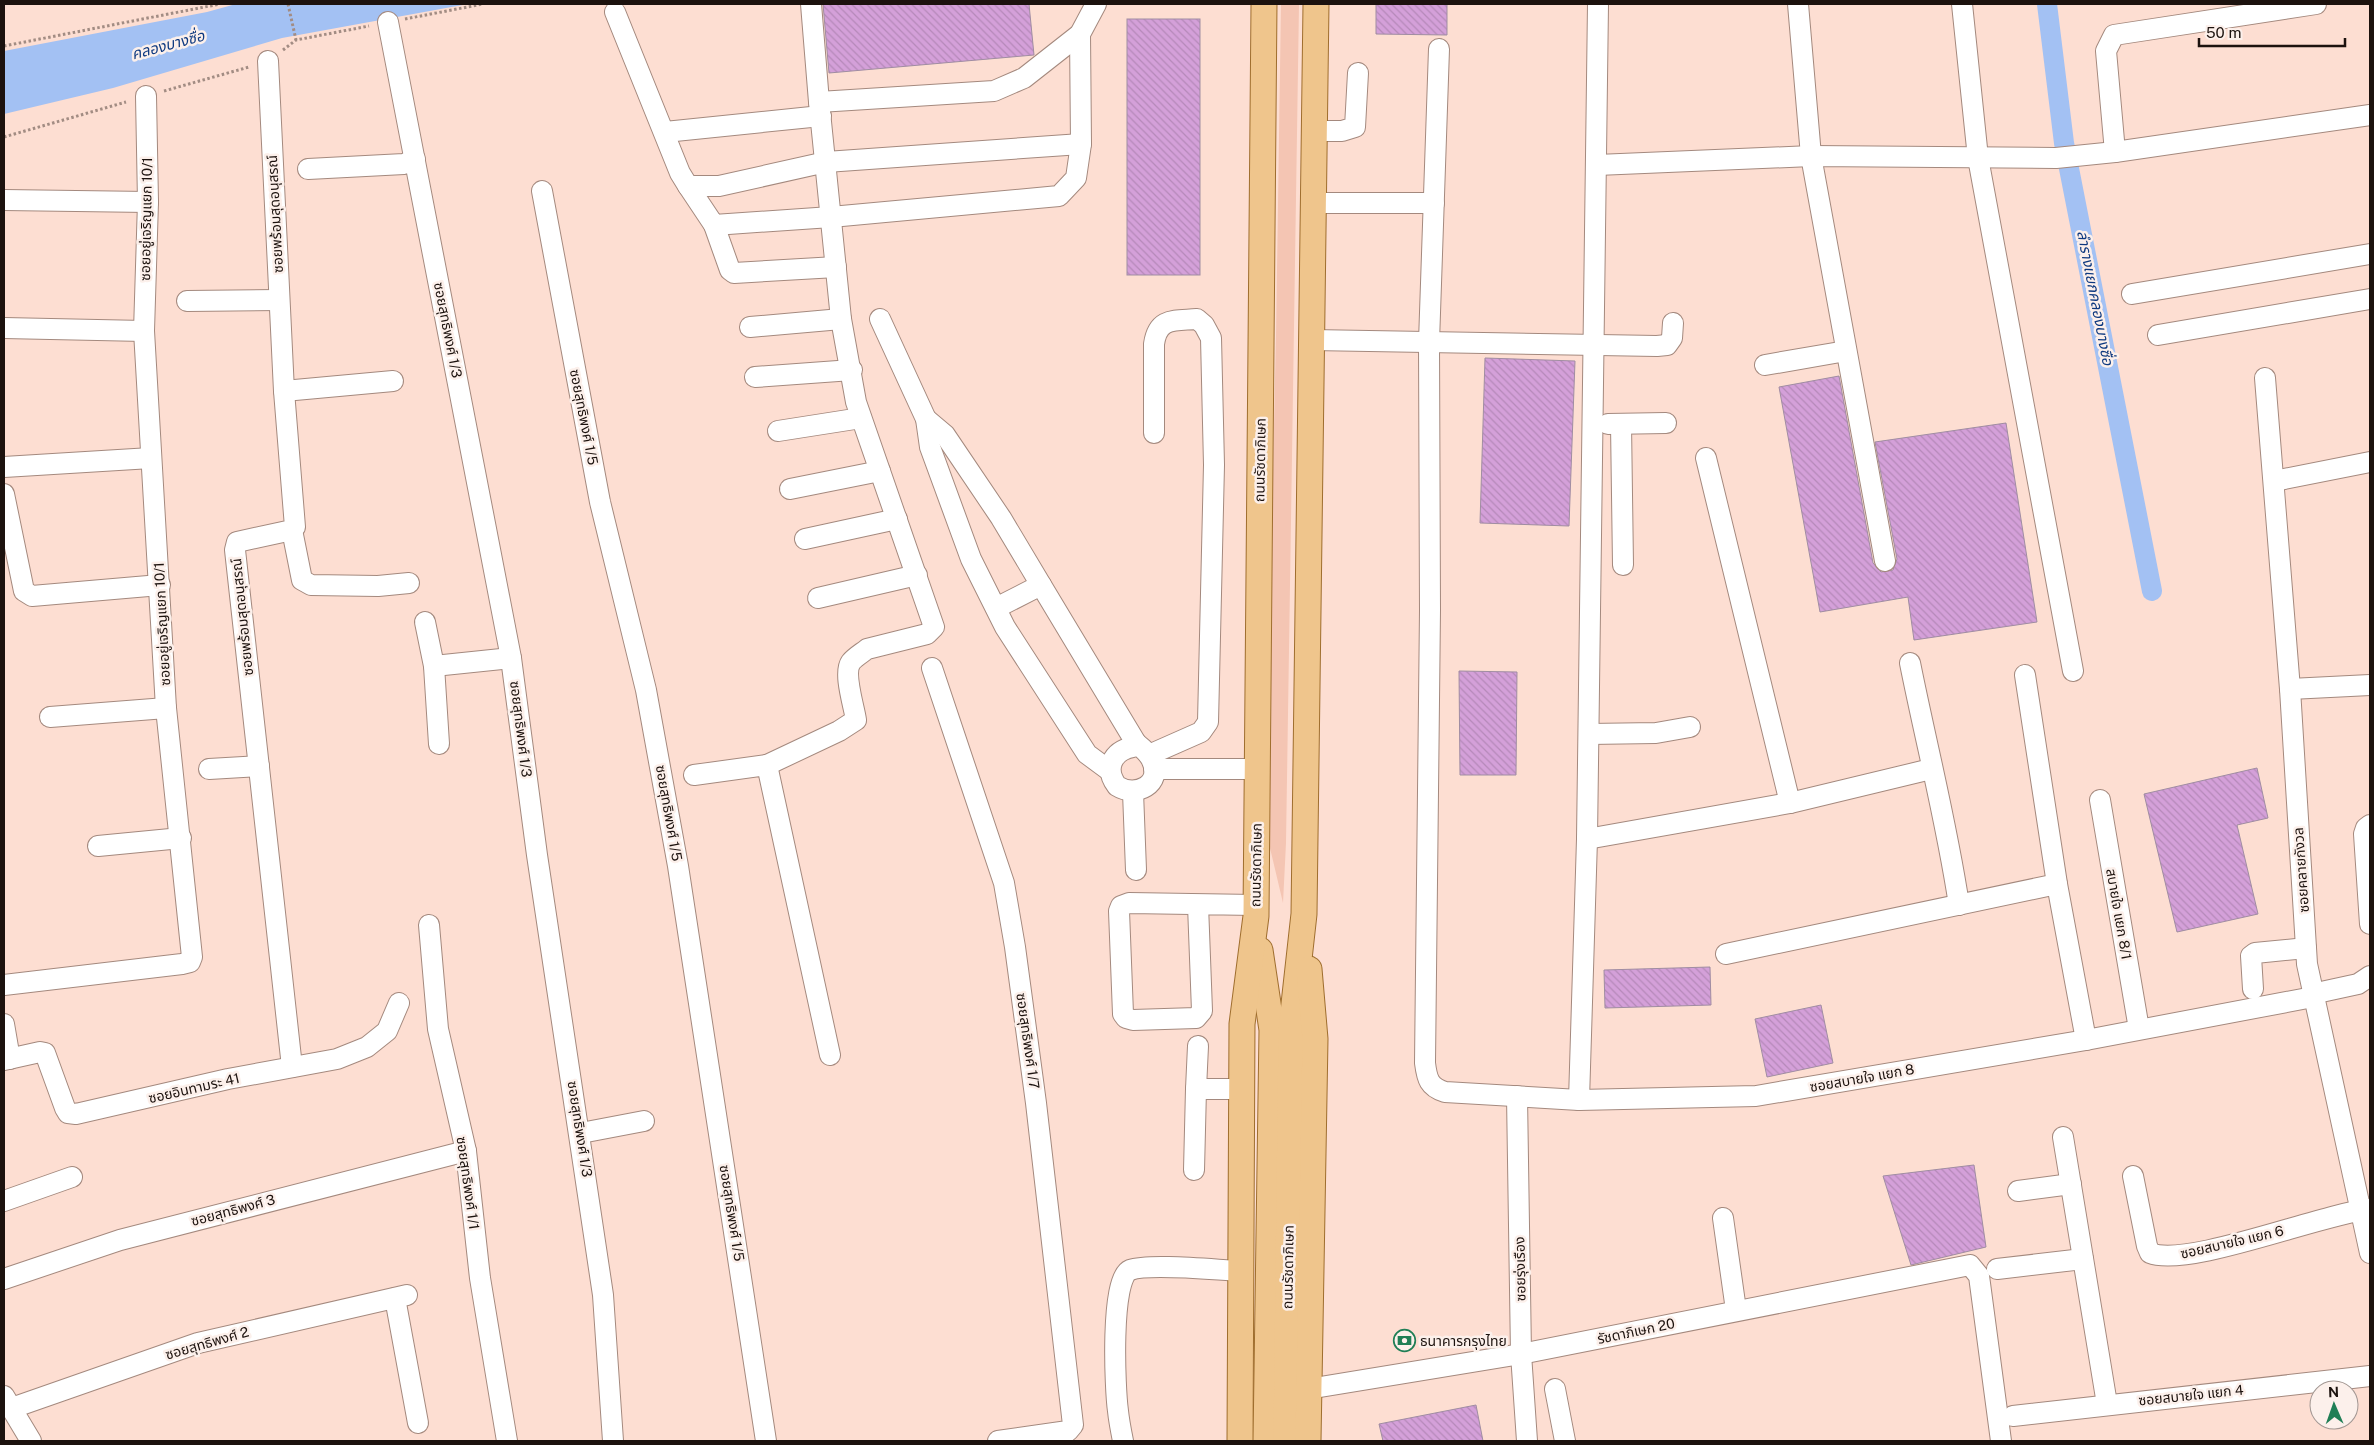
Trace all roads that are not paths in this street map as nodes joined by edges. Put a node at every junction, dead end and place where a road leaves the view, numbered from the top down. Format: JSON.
{"nodes":[{"id":1,"x":811,"y":4,"type":"edge"},
{"id":2,"x":1096,"y":4,"type":"edge"},
{"id":3,"x":1264,"y":4,"type":"edge"},
{"id":4,"x":1316,"y":4,"type":"edge"},
{"id":5,"x":1598,"y":4,"type":"edge"},
{"id":6,"x":1798,"y":4,"type":"edge"},
{"id":7,"x":1962,"y":4,"type":"edge"},
{"id":8,"x":2316,"y":4,"type":"edge"},
{"id":9,"x":615,"y":12,"type":"dead end"},
{"id":10,"x":388,"y":22,"type":"road end"},
{"id":11,"x":1080,"y":34,"type":"junction"},
{"id":12,"x":1439,"y":49,"type":"dead end"},
{"id":13,"x":268,"y":61,"type":"road end"},
{"id":14,"x":1358,"y":73,"type":"dead end"},
{"id":15,"x":146,"y":96,"type":"road end"},
{"id":16,"x":820,"y":109,"type":"junction"},
{"id":17,"x":2370,"y":115,"type":"edge"},
{"id":18,"x":1314,"y":131,"type":"junction"},
{"id":19,"x":665,"y":132,"type":"junction"},
{"id":20,"x":1081,"y":144,"type":"junction"},
{"id":21,"x":2115,"y":152,"type":"junction"},
{"id":22,"x":1811,"y":156,"type":"junction"},
{"id":23,"x":1978,"y":158,"type":"junction"},
{"id":24,"x":415,"y":160,"type":"junction"},
{"id":25,"x":826,"y":162,"type":"junction"},
{"id":26,"x":1597,"y":165,"type":"junction"},
{"id":27,"x":308,"y":169,"type":"dead end"},
{"id":28,"x":688,"y":186,"type":"junction"},
{"id":29,"x":542,"y":191,"type":"dead end"},
{"id":30,"x":4,"y":200,"type":"edge"},
{"id":31,"x":148,"y":202,"type":"junction"},
{"id":32,"x":1313,"y":203,"type":"junction"},
{"id":33,"x":1434,"y":203,"type":"junction"},
{"id":34,"x":832,"y":217,"type":"junction"},
{"id":35,"x":714,"y":225,"type":"junction"},
{"id":36,"x":2370,"y":254,"type":"edge"},
{"id":37,"x":836,"y":267,"type":"junction"},
{"id":38,"x":2132,"y":294,"type":"dead end"},
{"id":39,"x":2370,"y":299,"type":"edge"},
{"id":40,"x":279,"y":300,"type":"junction"},
{"id":41,"x":187,"y":301,"type":"dead end"},
{"id":42,"x":880,"y":319,"type":"dead end"},
{"id":43,"x":841,"y":320,"type":"junction"},
{"id":44,"x":1673,"y":322,"type":"dead end"},
{"id":45,"x":750,"y":326,"type":"dead end"},
{"id":46,"x":4,"y":328,"type":"edge"},
{"id":47,"x":144,"y":331,"type":"junction"},
{"id":48,"x":2158,"y":336,"type":"dead end"},
{"id":49,"x":1312,"y":340,"type":"junction"},
{"id":50,"x":1429,"y":342,"type":"junction"},
{"id":51,"x":1595,"y":344,"type":"junction"},
{"id":52,"x":1846,"y":351,"type":"junction"},
{"id":53,"x":1765,"y":365,"type":"dead end"},
{"id":54,"x":852,"y":370,"type":"junction"},
{"id":55,"x":755,"y":377,"type":"dead end"},
{"id":56,"x":2265,"y":378,"type":"dead end"},
{"id":57,"x":393,"y":380,"type":"dead end"},
{"id":58,"x":284,"y":392,"type":"junction"},
{"id":59,"x":861,"y":418,"type":"junction"},
{"id":60,"x":926,"y":419,"type":"junction"},
{"id":61,"x":1666,"y":423,"type":"dead end"},
{"id":62,"x":1620,"y":424,"type":"junction"},
{"id":63,"x":1594,"y":425,"type":"junction"},
{"id":64,"x":778,"y":431,"type":"dead end"},
{"id":65,"x":1154,"y":432,"type":"dead end"},
{"id":66,"x":151,"y":458,"type":"junction"},
{"id":67,"x":1706,"y":458,"type":"dead end"},
{"id":68,"x":2370,"y":462,"type":"edge"},
{"id":69,"x":4,"y":467,"type":"edge"},
{"id":70,"x":880,"y":471,"type":"junction"},
{"id":71,"x":2274,"y":481,"type":"junction"},
{"id":72,"x":790,"y":489,"type":"dead end"},
{"id":73,"x":4,"y":494,"type":"edge"},
{"id":74,"x":897,"y":519,"type":"junction"},
{"id":75,"x":292,"y":530,"type":"junction"},
{"id":76,"x":805,"y":540,"type":"dead end"},
{"id":77,"x":1885,"y":561,"type":"dead end"},
{"id":78,"x":1623,"y":565,"type":"dead end"},
{"id":79,"x":917,"y":575,"type":"junction"},
{"id":80,"x":409,"y":582,"type":"dead end"},
{"id":81,"x":160,"y":585,"type":"junction"},
{"id":82,"x":1041,"y":585,"type":"junction"},
{"id":83,"x":818,"y":598,"type":"dead end"},
{"id":84,"x":996,"y":608,"type":"junction"},
{"id":85,"x":425,"y":622,"type":"dead end"},
{"id":86,"x":511,"y":658,"type":"junction"},
{"id":87,"x":1910,"y":662,"type":"dead end"},
{"id":88,"x":434,"y":666,"type":"junction"},
{"id":89,"x":932,"y":668,"type":"dead end"},
{"id":90,"x":2074,"y":671,"type":"dead end"},
{"id":91,"x":2025,"y":675,"type":"dead end"},
{"id":92,"x":2370,"y":685,"type":"edge"},
{"id":93,"x":2290,"y":689,"type":"junction"},
{"id":94,"x":166,"y":708,"type":"junction"},
{"id":95,"x":50,"y":717,"type":"dead end"},
{"id":96,"x":1690,"y":727,"type":"dead end"},
{"id":97,"x":1588,"y":734,"type":"junction"},
{"id":98,"x":439,"y":744,"type":"dead end"},
{"id":99,"x":1146,"y":756,"type":"junction"},
{"id":100,"x":767,"y":765,"type":"junction"},
{"id":101,"x":258,"y":766,"type":"junction"},
{"id":102,"x":208,"y":769,"type":"dead end"},
{"id":103,"x":1257,"y":769,"type":"junction"},
{"id":104,"x":1931,"y":769,"type":"junction"},
{"id":105,"x":1110,"y":771,"type":"junction"},
{"id":106,"x":694,"y":775,"type":"dead end"},
{"id":107,"x":1133,"y":792,"type":"junction"},
{"id":108,"x":2100,"y":800,"type":"dead end"},
{"id":109,"x":1790,"y":803,"type":"junction"},
{"id":110,"x":2370,"y":825,"type":"edge"},
{"id":111,"x":181,"y":838,"type":"junction"},
{"id":112,"x":1587,"y":839,"type":"junction"},
{"id":113,"x":98,"y":846,"type":"dead end"},
{"id":114,"x":1136,"y":870,"type":"dead end"},
{"id":115,"x":2057,"y":884,"type":"junction"},
{"id":116,"x":1198,"y":905,"type":"junction"},
{"id":117,"x":1959,"y":905,"type":"junction"},
{"id":118,"x":1256,"y":911,"type":"junction"},
{"id":119,"x":1304,"y":914,"type":"junction"},
{"id":120,"x":429,"y":924,"type":"dead end"},
{"id":121,"x":2370,"y":924,"type":"edge"},
{"id":122,"x":2370,"y":928,"type":"edge"},
{"id":123,"x":2306,"y":948,"type":"junction"},
{"id":124,"x":1726,"y":954,"type":"dead end"},
{"id":125,"x":2370,"y":976,"type":"edge"},
{"id":126,"x":4,"y":986,"type":"edge"},
{"id":127,"x":2253,"y":989,"type":"dead end"},
{"id":128,"x":2313,"y":996,"type":"junction"},
{"id":129,"x":399,"y":1003,"type":"dead end"},
{"id":130,"x":4,"y":1024,"type":"edge"},
{"id":131,"x":2139,"y":1029,"type":"junction"},
{"id":132,"x":2086,"y":1040,"type":"junction"},
{"id":133,"x":1198,"y":1046,"type":"dead end"},
{"id":134,"x":830,"y":1055,"type":"dead end"},
{"id":135,"x":7,"y":1059,"type":"edge"},
{"id":136,"x":292,"y":1067,"type":"junction"},
{"id":137,"x":1196,"y":1089,"type":"junction"},
{"id":138,"x":1242,"y":1089,"type":"junction"},
{"id":139,"x":1517,"y":1096,"type":"junction"},
{"id":140,"x":1579,"y":1100,"type":"junction"},
{"id":141,"x":644,"y":1121,"type":"dead end"},
{"id":142,"x":581,"y":1133,"type":"junction"},
{"id":143,"x":2063,"y":1137,"type":"dead end"},
{"id":144,"x":466,"y":1151,"type":"junction"},
{"id":145,"x":1194,"y":1170,"type":"dead end"},
{"id":146,"x":2133,"y":1176,"type":"dead end"},
{"id":147,"x":72,"y":1177,"type":"dead end"},
{"id":148,"x":2071,"y":1184,"type":"junction"},
{"id":149,"x":2018,"y":1191,"type":"dead end"},
{"id":150,"x":4,"y":1201,"type":"edge"},
{"id":151,"x":2366,"y":1209,"type":"edge"},
{"id":152,"x":1723,"y":1218,"type":"dead end"},
{"id":153,"x":2370,"y":1253,"type":"edge"},
{"id":154,"x":2083,"y":1259,"type":"junction"},
{"id":155,"x":1997,"y":1269,"type":"dead end"},
{"id":156,"x":1241,"y":1271,"type":"junction"},
{"id":157,"x":4,"y":1279,"type":"edge"},
{"id":158,"x":1736,"y":1310,"type":"junction"},
{"id":159,"x":1521,"y":1354,"type":"junction"},
{"id":160,"x":2370,"y":1376,"type":"edge"},
{"id":161,"x":1308,"y":1389,"type":"junction"},
{"id":162,"x":1555,"y":1390,"type":"dead end"},
{"id":163,"x":8,"y":1402,"type":"edge"},
{"id":164,"x":2107,"y":1404,"type":"junction"},
{"id":165,"x":2013,"y":1416,"type":"dead end"},
{"id":166,"x":418,"y":1423,"type":"dead end"},
{"id":167,"x":31,"y":1441,"type":"edge"},
{"id":168,"x":507,"y":1441,"type":"edge"},
{"id":169,"x":613,"y":1441,"type":"edge"},
{"id":170,"x":766,"y":1441,"type":"edge"},
{"id":171,"x":998,"y":1441,"type":"edge"},
{"id":172,"x":1123,"y":1441,"type":"edge"},
{"id":173,"x":1240,"y":1441,"type":"edge"},
{"id":174,"x":1266,"y":1441,"type":"edge"},
{"id":175,"x":1286,"y":1441,"type":"edge"},
{"id":176,"x":1308,"y":1441,"type":"edge"},
{"id":177,"x":1527,"y":1441,"type":"edge"},
{"id":178,"x":1565,"y":1441,"type":"edge"},
{"id":179,"x":2001,"y":1441,"type":"edge"}],
"edges":[{"from":1,"to":16,"type":"street"},
{"from":2,"to":11,"type":"street"},
{"from":3,"to":103,"type":"main road","name":"ถนนรัชดาภิเษก"},
{"from":4,"to":18,"type":"main road","name":"ถนนรัชดาภิเษก"},
{"from":5,"to":26,"type":"street"},
{"from":6,"to":22,"type":"street"},
{"from":7,"to":23,"type":"street"},
{"from":8,"to":21,"type":"street"},
{"from":9,"to":19,"type":"street"},
{"from":10,"to":24,"type":"street","name":"ซอยสุทธิพงศ์ 1/3"},
{"from":11,"to":16,"type":"street"},
{"from":11,"to":20,"type":"street"},
{"from":12,"to":33,"type":"street"},
{"from":13,"to":40,"type":"street","name":"ซอยพร้อมสุดอนุสรณ์"},
{"from":14,"to":18,"type":"street"},
{"from":15,"to":31,"type":"street","name":"ซอยอยู่เจริญแยก 10/1"},
{"from":16,"to":19,"type":"street"},
{"from":16,"to":25,"type":"street"},
{"from":17,"to":21,"type":"street"},
{"from":18,"to":32,"type":"main road","name":"ถนนรัชดาภิเษก"},
{"from":19,"to":28,"type":"street"},
{"from":20,"to":25,"type":"street"},
{"from":20,"to":34,"type":"street"},
{"from":21,"to":23,"type":"street"},
{"from":22,"to":23,"type":"street"},
{"from":22,"to":26,"type":"street"},
{"from":22,"to":52,"type":"street"},
{"from":23,"to":90,"type":"street"},
{"from":24,"to":27,"type":"street"},
{"from":24,"to":86,"type":"street","name":"ซอยสุทธิพงศ์ 1/3"},
{"from":25,"to":28,"type":"street"},
{"from":25,"to":34,"type":"street"},
{"from":26,"to":51,"type":"street"},
{"from":28,"to":35,"type":"street"},
{"from":29,"to":170,"type":"street","name":"ซอยสุทธิพงศ์ 1/5"},
{"from":30,"to":31,"type":"street"},
{"from":31,"to":47,"type":"street","name":"ซอยอยู่เจริญแยก 10/1"},
{"from":32,"to":33,"type":"street"},
{"from":32,"to":49,"type":"main road","name":"ถนนรัชดาภิเษก"},
{"from":33,"to":50,"type":"street"},
{"from":34,"to":35,"type":"street"},
{"from":34,"to":37,"type":"street"},
{"from":35,"to":37,"type":"street"},
{"from":36,"to":38,"type":"street"},
{"from":37,"to":43,"type":"street"},
{"from":39,"to":48,"type":"street"},
{"from":40,"to":41,"type":"street"},
{"from":40,"to":58,"type":"street","name":"ซอยพร้อมสุดอนุสรณ์"},
{"from":42,"to":60,"type":"street"},
{"from":43,"to":45,"type":"street"},
{"from":43,"to":54,"type":"street"},
{"from":44,"to":51,"type":"street"},
{"from":46,"to":47,"type":"street"},
{"from":47,"to":66,"type":"street","name":"ซอยอยู่เจริญแยก 10/1"},
{"from":49,"to":50,"type":"street"},
{"from":49,"to":119,"type":"main road","name":"ถนนรัชดาภิเษก"},
{"from":50,"to":51,"type":"street"},
{"from":50,"to":139,"type":"street","name":"ซอยสบายใจ แยก 8"},
{"from":51,"to":63,"type":"street"},
{"from":52,"to":53,"type":"street"},
{"from":52,"to":77,"type":"street"},
{"from":54,"to":55,"type":"street"},
{"from":54,"to":59,"type":"street"},
{"from":56,"to":71,"type":"street","name":"ซอยคลายกังวล"},
{"from":57,"to":58,"type":"street"},
{"from":58,"to":75,"type":"street","name":"ซอยพร้อมสุดอนุสรณ์"},
{"from":59,"to":64,"type":"street"},
{"from":59,"to":70,"type":"street"},
{"from":60,"to":82,"type":"street"},
{"from":60,"to":84,"type":"street"},
{"from":61,"to":62,"type":"street"},
{"from":62,"to":63,"type":"street"},
{"from":62,"to":78,"type":"street"},
{"from":63,"to":97,"type":"street"},
{"from":65,"to":99,"type":"street"},
{"from":66,"to":69,"type":"street"},
{"from":66,"to":81,"type":"street","name":"ซอยอยู่เจริญแยก 10/1"},
{"from":67,"to":109,"type":"street"},
{"from":68,"to":71,"type":"street"},
{"from":70,"to":72,"type":"street"},
{"from":70,"to":74,"type":"street"},
{"from":71,"to":93,"type":"street","name":"ซอยคลายกังวล"},
{"from":73,"to":81,"type":"street"},
{"from":74,"to":76,"type":"street"},
{"from":74,"to":79,"type":"street"},
{"from":75,"to":80,"type":"street"},
{"from":75,"to":101,"type":"street","name":"ซอยพร้อมสุดอนุสรณ์"},
{"from":79,"to":83,"type":"street"},
{"from":79,"to":100,"type":"street"},
{"from":81,"to":94,"type":"street","name":"ซอยอยู่เจริญแยก 10/1"},
{"from":82,"to":84,"type":"street"},
{"from":82,"to":99,"type":"street"},
{"from":84,"to":105,"type":"street"},
{"from":85,"to":88,"type":"street"},
{"from":86,"to":88,"type":"street"},
{"from":86,"to":142,"type":"street","name":"ซอยสุทธิพงศ์ 1/3"},
{"from":87,"to":104,"type":"street"},
{"from":88,"to":98,"type":"street"},
{"from":89,"to":171,"type":"street","name":"ซอยสุทธิพงศ์ 1/7"},
{"from":91,"to":115,"type":"street"},
{"from":92,"to":93,"type":"street"},
{"from":93,"to":123,"type":"street","name":"ซอยคลายกังวล"},
{"from":94,"to":95,"type":"street"},
{"from":94,"to":111,"type":"street","name":"ซอยอยู่เจริญแยก 10/1"},
{"from":96,"to":97,"type":"street"},
{"from":97,"to":112,"type":"street"},
{"from":99,"to":103,"type":"street"},
{"from":99,"to":105,"type":"street"},
{"from":99,"to":107,"type":"street"},
{"from":100,"to":106,"type":"street"},
{"from":100,"to":134,"type":"street"},
{"from":101,"to":102,"type":"street"},
{"from":101,"to":136,"type":"street","name":"ซอยพร้อมสุดอนุสรณ์"},
{"from":103,"to":118,"type":"main road","name":"ถนนรัชดาภิเษก"},
{"from":104,"to":109,"type":"street"},
{"from":104,"to":117,"type":"street"},
{"from":105,"to":107,"type":"street"},
{"from":107,"to":114,"type":"street"},
{"from":108,"to":131,"type":"street","name":"สบายใจ แยก 8/1"},
{"from":109,"to":112,"type":"street"},
{"from":110,"to":121,"type":"street"},
{"from":111,"to":113,"type":"street"},
{"from":111,"to":126,"type":"street","name":"ซอยอยู่เจริญแยก 10/1"},
{"from":112,"to":140,"type":"street"},
{"from":115,"to":117,"type":"street"},
{"from":115,"to":132,"type":"street"},
{"from":116,"to":116,"type":"street"},
{"from":116,"to":118,"type":"street"},
{"from":117,"to":124,"type":"street"},
{"from":118,"to":138,"type":"main road","name":"ถนนรัชดาภิเษก"},
{"from":118,"to":174,"type":"main road","name":"ถนนรัชดาภิเษก"},
{"from":119,"to":161,"type":"main road","name":"ถนนรัชดาภิเษก"},
{"from":119,"to":175,"type":"main road","name":"ถนนรัชดาภิเษก"},
{"from":120,"to":144,"type":"street","name":"ซอยสุทธิพงศ์ 1/1"},
{"from":121,"to":122,"type":"street"},
{"from":123,"to":127,"type":"street"},
{"from":123,"to":128,"type":"street","name":"ซอยคลายกังวล"},
{"from":125,"to":128,"type":"street","name":"ซอยสบายใจ แยก 8"},
{"from":128,"to":131,"type":"street","name":"ซอยสบายใจ แยก 8"},
{"from":128,"to":151,"type":"street","name":"ซอยคลายกังวล"},
{"from":129,"to":136,"type":"street","name":"ซอยอินทามระ 41"},
{"from":130,"to":135,"type":"street"},
{"from":131,"to":132,"type":"street","name":"ซอยสบายใจ แยก 8"},
{"from":132,"to":140,"type":"street","name":"ซอยสบายใจ แยก 8"},
{"from":133,"to":137,"type":"street"},
{"from":135,"to":136,"type":"street","name":"ซอยอินทามระ 41"},
{"from":137,"to":138,"type":"street"},
{"from":137,"to":145,"type":"street"},
{"from":138,"to":156,"type":"main road","name":"ถนนรัชดาภิเษก"},
{"from":139,"to":140,"type":"street","name":"ซอยสบายใจ แยก 8"},
{"from":139,"to":159,"type":"street","name":"ซอยรุ่งเรือง"},
{"from":141,"to":142,"type":"street"},
{"from":142,"to":169,"type":"street","name":"ซอยสุทธิพงศ์ 1/3"},
{"from":143,"to":148,"type":"street"},
{"from":144,"to":157,"type":"street","name":"ซอยสุทธิพงศ์ 3"},
{"from":144,"to":168,"type":"street","name":"ซอยสุทธิพงศ์ 1/1"},
{"from":146,"to":151,"type":"street","name":"ซอยสบายใจ แยก 6"},
{"from":147,"to":150,"type":"street"},
{"from":148,"to":149,"type":"street"},
{"from":148,"to":154,"type":"street"},
{"from":151,"to":153,"type":"street","name":"ซอยคลายกังวล"},
{"from":152,"to":158,"type":"street"},
{"from":154,"to":155,"type":"street"},
{"from":154,"to":164,"type":"street"},
{"from":156,"to":172,"type":"street"},
{"from":156,"to":173,"type":"main road","name":"ถนนรัชดาภิเษก"},
{"from":158,"to":159,"type":"street","name":"รัชดาภิเษก 20"},
{"from":158,"to":179,"type":"street","name":"รัชดาภิเษก 20"},
{"from":159,"to":161,"type":"street","name":"รัชดาภิเษก 20"},
{"from":159,"to":177,"type":"street","name":"ซอยรุ่งเรือง"},
{"from":160,"to":164,"type":"street","name":"ซอยสบายใจ แยก 4"},
{"from":161,"to":176,"type":"main road","name":"ถนนรัชดาภิเษก"},
{"from":162,"to":178,"type":"street"},
{"from":163,"to":166,"type":"street","name":"ซอยสุทธิพงศ์ 2"},
{"from":163,"to":167,"type":"street"},
{"from":164,"to":165,"type":"street","name":"ซอยสบายใจ แยก 4"}]}
